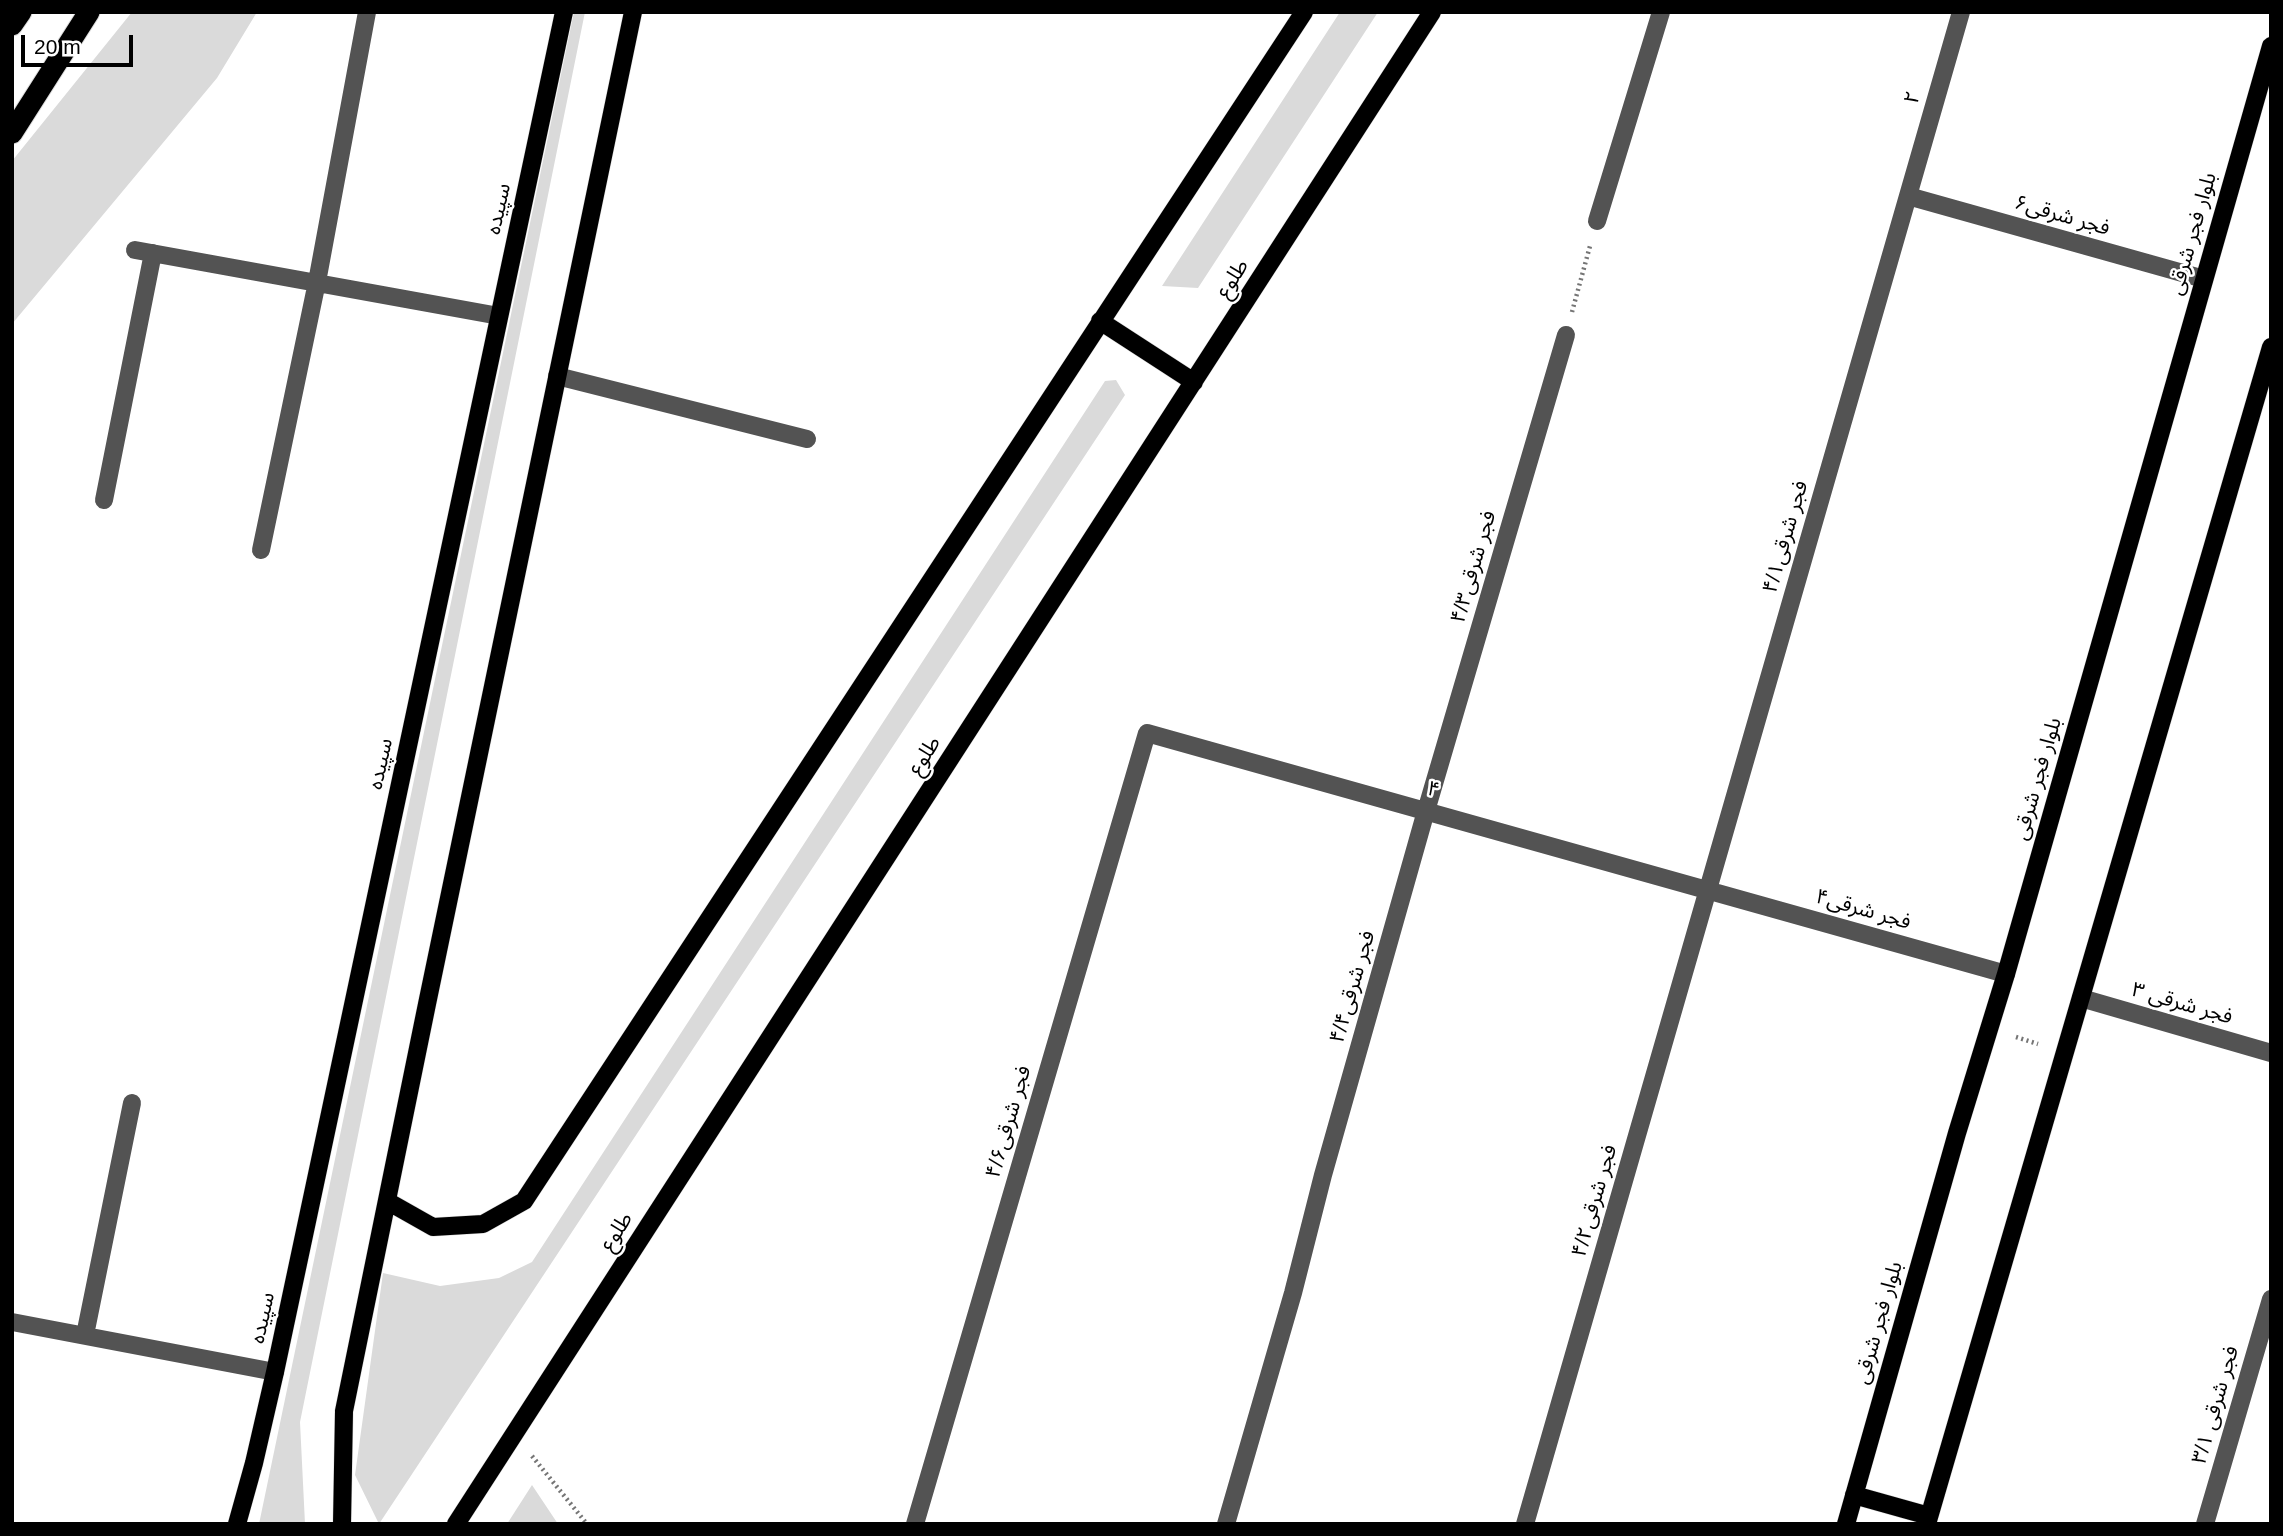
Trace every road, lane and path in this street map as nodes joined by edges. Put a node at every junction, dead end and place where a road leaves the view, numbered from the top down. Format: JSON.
{"nodes":[{"id":1,"x":21,"y":12,"type":"edge"},
{"id":2,"x":367,"y":12,"type":"edge"},
{"id":3,"x":564,"y":12,"type":"edge"},
{"id":4,"x":633,"y":12,"type":"edge"},
{"id":5,"x":1304,"y":12,"type":"edge"},
{"id":6,"x":1432,"y":12,"type":"edge"},
{"id":7,"x":1661,"y":12,"type":"edge"},
{"id":8,"x":1961,"y":12,"type":"edge"},
{"id":9,"x":86,"y":17,"type":"edge"},
{"id":10,"x":12,"y":25,"type":"edge"},
{"id":11,"x":2271,"y":46,"type":"edge"},
{"id":12,"x":12,"y":133,"type":"edge"},
{"id":13,"x":1908,"y":196,"type":"junction"},
{"id":14,"x":1597,"y":221,"type":"joint"},
{"id":15,"x":2204,"y":279,"type":"junction"},
{"id":16,"x":317,"y":282,"type":"junction"},
{"id":17,"x":499,"y":316,"type":"junction"},
{"id":18,"x":1100,"y":321,"type":"junction"},
{"id":19,"x":1566,"y":335,"type":"joint"},
{"id":20,"x":2271,"y":347,"type":"edge"},
{"id":21,"x":557,"y":376,"type":"junction"},
{"id":22,"x":1194,"y":382,"type":"junction"},
{"id":23,"x":807,"y":439,"type":"dead end"},
{"id":24,"x":104,"y":500,"type":"dead end"},
{"id":25,"x":261,"y":550,"type":"dead end"},
{"id":26,"x":1147,"y":733,"type":"joint"},
{"id":27,"x":1426,"y":811,"type":"junction"},
{"id":28,"x":1708,"y":890,"type":"junction"},
{"id":29,"x":2007,"y":974,"type":"junction"},
{"id":30,"x":2081,"y":998,"type":"junction"},
{"id":31,"x":1991,"y":1028,"type":"junction"},
{"id":32,"x":2065,"y":1053,"type":"junction"},
{"id":33,"x":2271,"y":1053,"type":"edge"},
{"id":34,"x":132,"y":1102,"type":"dead end"},
{"id":35,"x":387,"y":1201,"type":"junction"},
{"id":36,"x":2271,"y":1299,"type":"edge"},
{"id":37,"x":12,"y":1322,"type":"edge"},
{"id":38,"x":85,"y":1335,"type":"junction"},
{"id":39,"x":275,"y":1372,"type":"junction"},
{"id":40,"x":514,"y":1434,"type":"junction"},
{"id":41,"x":1854,"y":1495,"type":"junction"},
{"id":42,"x":1928,"y":1520,"type":"edge"},
{"id":43,"x":237,"y":1524,"type":"edge"},
{"id":44,"x":342,"y":1524,"type":"edge"},
{"id":45,"x":456,"y":1524,"type":"edge"},
{"id":46,"x":587,"y":1524,"type":"edge"},
{"id":47,"x":915,"y":1524,"type":"edge"},
{"id":48,"x":1226,"y":1524,"type":"edge"},
{"id":49,"x":1525,"y":1524,"type":"edge"},
{"id":50,"x":1846,"y":1524,"type":"edge"},
{"id":51,"x":2205,"y":1524,"type":"edge"}],
"edges":[{"from":1,"to":10,"type":"highway"},
{"from":2,"to":16,"type":"street"},
{"from":3,"to":17,"type":"main road","name":"سپیده"},
{"from":4,"to":21,"type":"main road"},
{"from":5,"to":18,"type":"main road"},
{"from":6,"to":22,"type":"main road","name":"طلوع"},
{"from":7,"to":14,"type":"street"},
{"from":8,"to":13,"type":"street","name":"۲"},
{"from":9,"to":12,"type":"highway"},
{"from":11,"to":15,"type":"main road","name":"بلوار فجر شرقی"},
{"from":13,"to":15,"type":"street","name":"فجر شرقی۶"},
{"from":13,"to":28,"type":"street","name":"فجر شرقی۴/۱"},
{"from":14,"to":19,"type":"path"},
{"from":15,"to":29,"type":"main road","name":"بلوار فجر شرقی"},
{"from":16,"to":17,"type":"street"},
{"from":16,"to":24,"type":"street"},
{"from":16,"to":25,"type":"street"},
{"from":17,"to":39,"type":"main road","name":"سپیده"},
{"from":18,"to":22,"type":"main road"},
{"from":18,"to":35,"type":"main road"},
{"from":19,"to":27,"type":"street","name":"فجر شرقی۴/۳"},
{"from":20,"to":30,"type":"main road"},
{"from":21,"to":23,"type":"street"},
{"from":21,"to":35,"type":"main road"},
{"from":22,"to":40,"type":"main road","name":"طلوع"},
{"from":26,"to":27,"type":"street","name":"۴"},
{"from":26,"to":47,"type":"street","name":"فجر شرقی۴/۶"},
{"from":27,"to":28,"type":"street","name":"۴"},
{"from":27,"to":48,"type":"street","name":"فجر شرقی۴/۴"},
{"from":28,"to":29,"type":"street","name":"فجر شرقی۴"},
{"from":28,"to":49,"type":"street","name":"فجر شرقی۴/۲"},
{"from":29,"to":31,"type":"main road","name":"بلوار فجر شرقی"},
{"from":30,"to":32,"type":"main road"},
{"from":30,"to":33,"type":"street","name":"۳ فجر شرقی"},
{"from":31,"to":32,"type":"path"},
{"from":31,"to":41,"type":"main road","name":"بلوار فجر شرقی"},
{"from":32,"to":42,"type":"main road"},
{"from":34,"to":38,"type":"street"},
{"from":35,"to":44,"type":"main road"},
{"from":36,"to":51,"type":"street","name":"۳/۱ فجر شرقی"},
{"from":37,"to":38,"type":"street"},
{"from":38,"to":39,"type":"street"},
{"from":39,"to":43,"type":"main road","name":"سپیده"},
{"from":40,"to":45,"type":"main road","name":"طلوع"},
{"from":40,"to":46,"type":"path"},
{"from":41,"to":42,"type":"main road"},
{"from":41,"to":50,"type":"main road","name":"بلوار فجر شرقی"}]}
